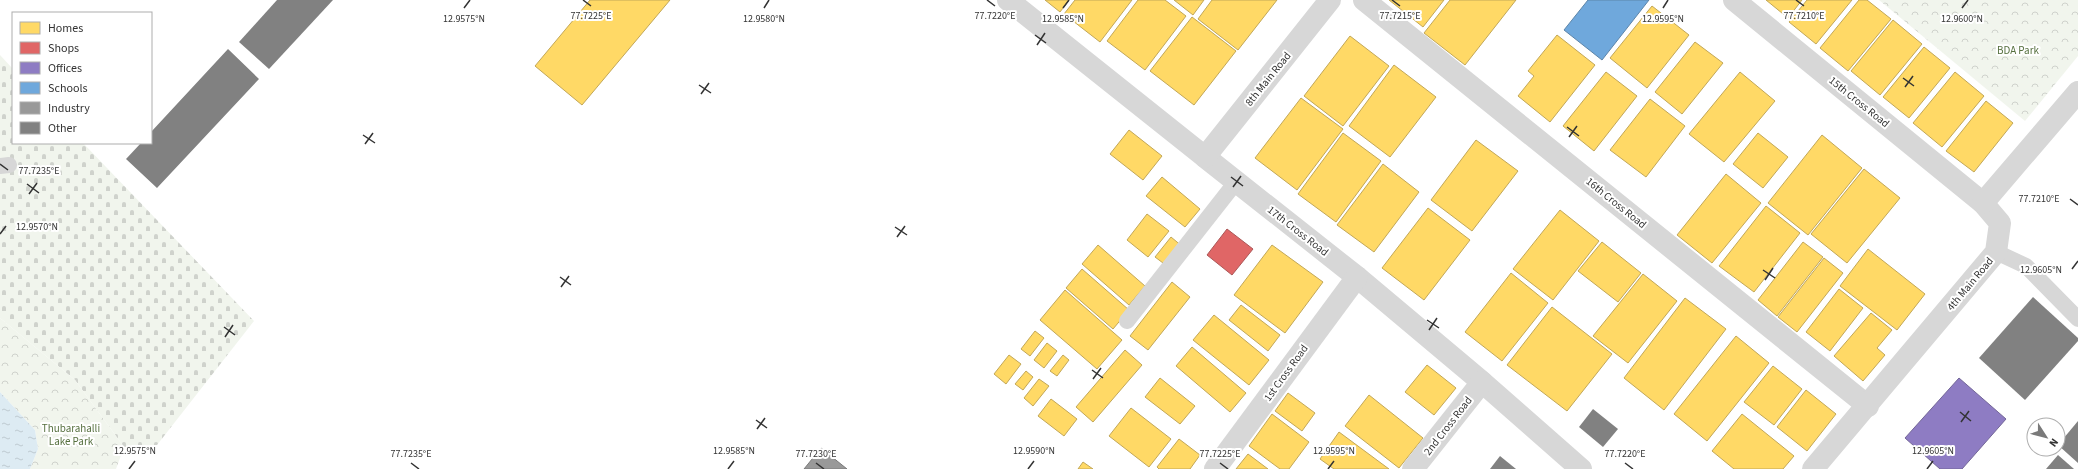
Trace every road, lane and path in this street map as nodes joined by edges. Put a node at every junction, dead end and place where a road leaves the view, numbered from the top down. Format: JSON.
{"nodes":[{"id":1,"x":1008,"y":0,"type":"edge"},
{"id":2,"x":1330,"y":0,"type":"edge"},
{"id":3,"x":1364,"y":0,"type":"edge"},
{"id":4,"x":1734,"y":0,"type":"edge"},
{"id":5,"x":2078,"y":92,"type":"edge"},
{"id":6,"x":1205,"y":157,"type":"junction"},
{"id":7,"x":1236,"y":182,"type":"junction"},
{"id":8,"x":1983,"y":204,"type":"junction"},
{"id":9,"x":1996,"y":252,"type":"junction"},
{"id":10,"x":1357,"y":277,"type":"junction"},
{"id":11,"x":2078,"y":319,"type":"edge"},
{"id":12,"x":1127,"y":321,"type":"dead end"},
{"id":13,"x":1482,"y":382,"type":"junction"},
{"id":14,"x":1868,"y":406,"type":"junction"},
{"id":15,"x":1215,"y":469,"type":"edge"},
{"id":16,"x":1413,"y":469,"type":"edge"},
{"id":17,"x":1581,"y":469,"type":"edge"},
{"id":18,"x":1813,"y":469,"type":"edge"}],
"edges":[{"from":1,"to":6,"type":"street","name":"17th Cross Road"},
{"from":2,"to":6,"type":"street","name":"8th Main Road"},
{"from":3,"to":14,"type":"street","name":"16th Cross Road"},
{"from":4,"to":8,"type":"street","name":"15th Cross Road"},
{"from":5,"to":8,"type":"street"},
{"from":6,"to":7,"type":"street","name":"17th Cross Road"},
{"from":7,"to":10,"type":"street","name":"17th Cross Road"},
{"from":7,"to":12,"type":"lane"},
{"from":8,"to":9,"type":"street","name":"4th Main Road"},
{"from":9,"to":11,"type":"lane"},
{"from":9,"to":14,"type":"street","name":"4th Main Road"},
{"from":10,"to":13,"type":"street","name":"17th Cross Road"},
{"from":10,"to":15,"type":"street","name":"1st Cross Road"},
{"from":13,"to":16,"type":"street","name":"2nd Cross Road"},
{"from":13,"to":17,"type":"street","name":"17th Cross Road"},
{"from":14,"to":18,"type":"street","name":"4th Main Road"}]}
